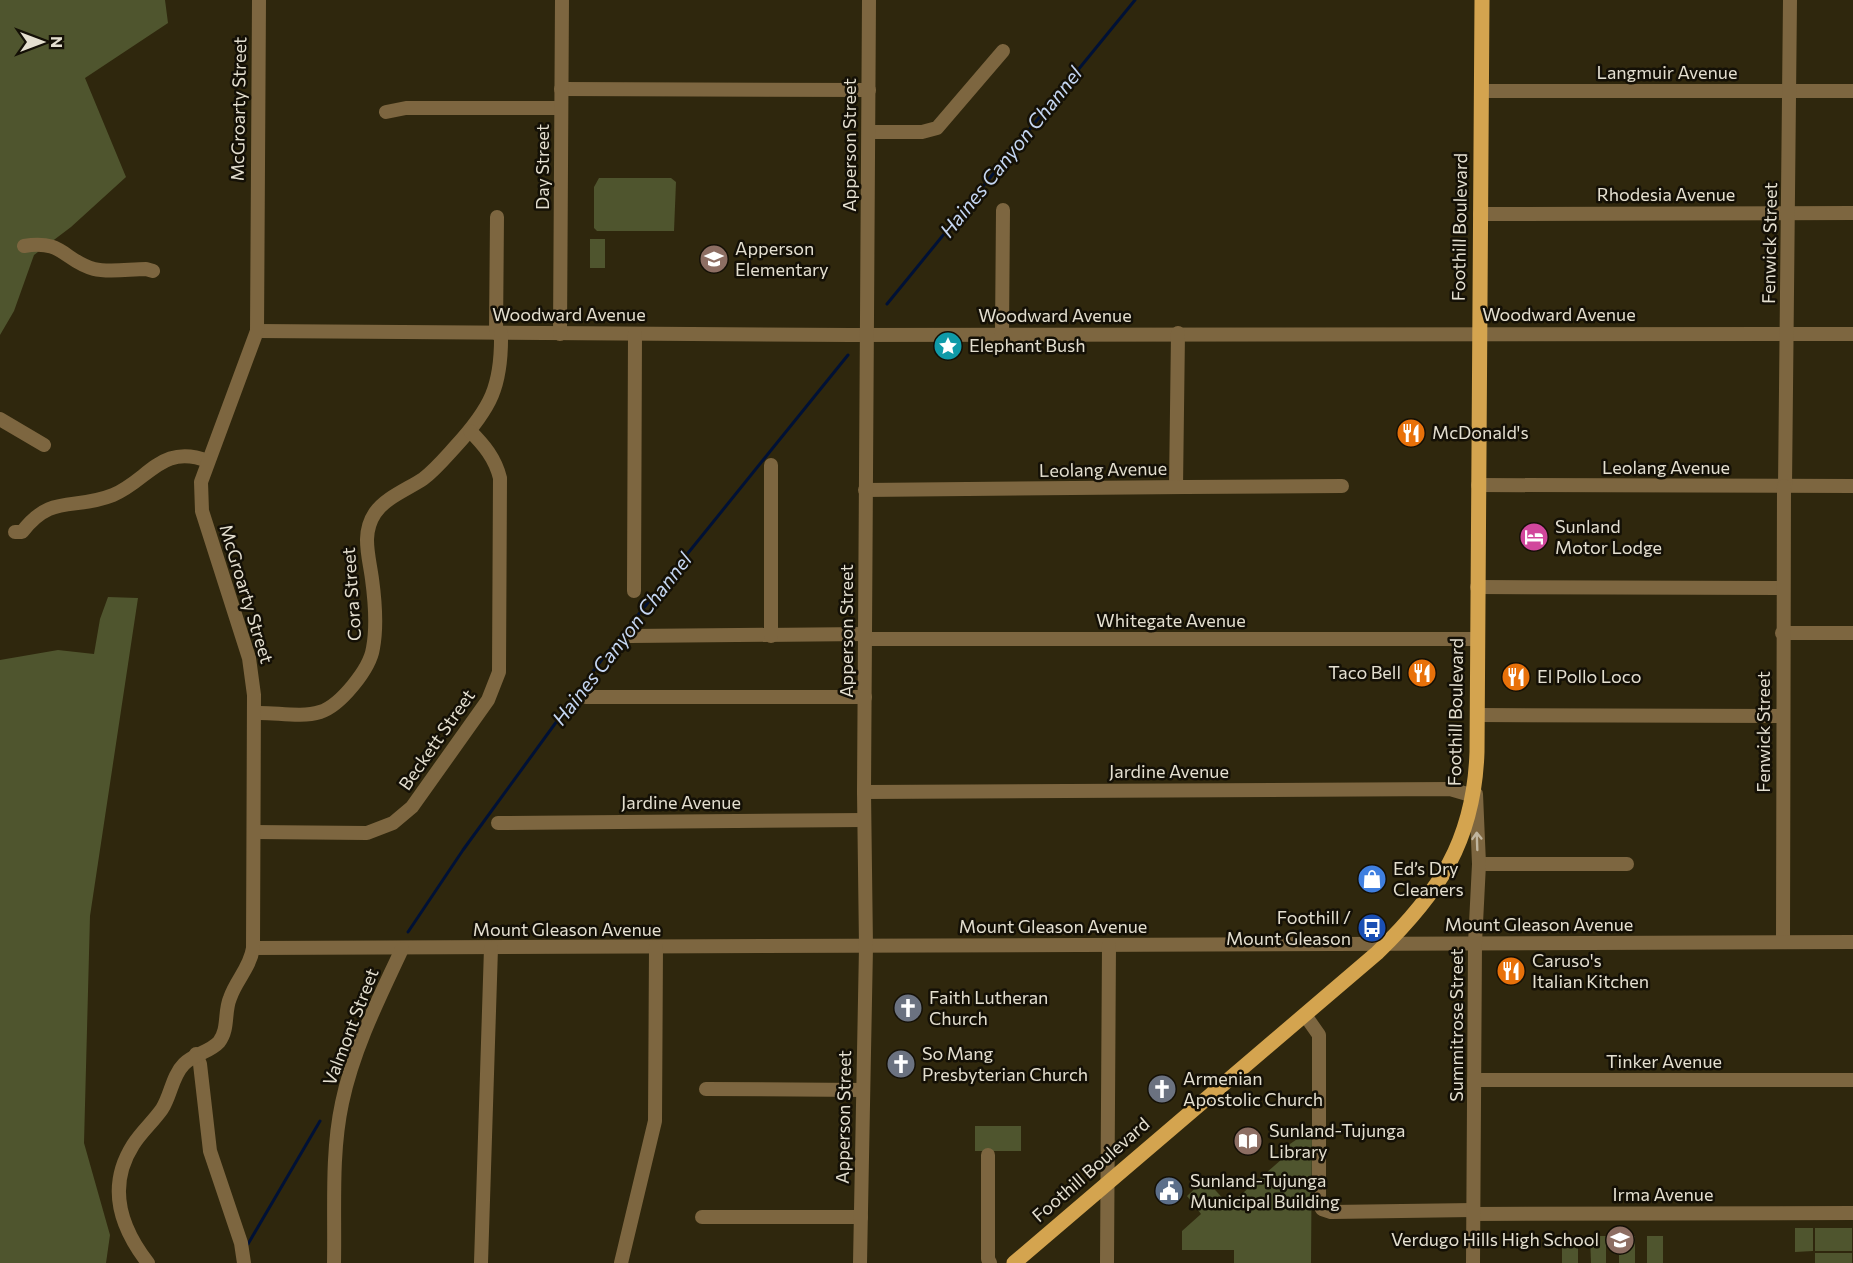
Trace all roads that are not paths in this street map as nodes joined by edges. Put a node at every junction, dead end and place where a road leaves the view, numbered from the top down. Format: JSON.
{"nodes":[{"id":1,"x":259,"y":0,"type":"edge"},
{"id":2,"x":562,"y":0,"type":"edge"},
{"id":3,"x":869,"y":0,"type":"edge"},
{"id":4,"x":1482,"y":0,"type":"edge"},
{"id":5,"x":1790,"y":0,"type":"edge"},
{"id":6,"x":1003,"y":51,"type":"dead end"},
{"id":7,"x":561,"y":89,"type":"junction"},
{"id":8,"x":869,"y":90,"type":"junction"},
{"id":9,"x":1481,"y":91,"type":"junction"},
{"id":10,"x":1789,"y":91,"type":"junction"},
{"id":11,"x":1853,"y":91,"type":"edge"},
{"id":12,"x":561,"y":108,"type":"junction"},
{"id":13,"x":386,"y":112,"type":"dead end"},
{"id":14,"x":868,"y":132,"type":"junction"},
{"id":15,"x":1003,"y":210,"type":"dead end"},
{"id":16,"x":1788,"y":213,"type":"junction"},
{"id":17,"x":1853,"y":213,"type":"edge"},
{"id":18,"x":1480,"y":214,"type":"junction"},
{"id":19,"x":497,"y":216,"type":"dead end"},
{"id":20,"x":24,"y":246,"type":"dead end"},
{"id":21,"x":153,"y":271,"type":"dead end"},
{"id":22,"x":256,"y":331,"type":"junction"},
{"id":23,"x":1479,"y":332,"type":"junction"},
{"id":24,"x":498,"y":333,"type":"junction"},
{"id":25,"x":1178,"y":333,"type":"junction"},
{"id":26,"x":560,"y":334,"type":"junction"},
{"id":27,"x":635,"y":334,"type":"junction"},
{"id":28,"x":1002,"y":334,"type":"junction"},
{"id":29,"x":1786,"y":334,"type":"junction"},
{"id":30,"x":1853,"y":334,"type":"edge"},
{"id":31,"x":867,"y":335,"type":"junction"},
{"id":32,"x":0,"y":419,"type":"edge"},
{"id":33,"x":470,"y":431,"type":"junction"},
{"id":34,"x":44,"y":445,"type":"dead end"},
{"id":35,"x":208,"y":461,"type":"junction"},
{"id":36,"x":771,"y":465,"type":"dead end"},
{"id":37,"x":1478,"y":485,"type":"junction"},
{"id":38,"x":1176,"y":486,"type":"junction"},
{"id":39,"x":1342,"y":486,"type":"dead end"},
{"id":40,"x":1785,"y":486,"type":"junction"},
{"id":41,"x":1853,"y":486,"type":"edge"},
{"id":42,"x":866,"y":490,"type":"junction"},
{"id":43,"x":15,"y":532,"type":"dead end"},
{"id":44,"x":1477,"y":586,"type":"junction"},
{"id":45,"x":1783,"y":588,"type":"junction"},
{"id":46,"x":634,"y":591,"type":"dead end"},
{"id":47,"x":1782,"y":633,"type":"junction"},
{"id":48,"x":1853,"y":633,"type":"edge"},
{"id":49,"x":630,"y":636,"type":"dead end"},
{"id":50,"x":771,"y":636,"type":"junction"},
{"id":51,"x":865,"y":636,"type":"junction"},
{"id":52,"x":1477,"y":639,"type":"junction"},
{"id":53,"x":586,"y":697,"type":"dead end"},
{"id":54,"x":865,"y":697,"type":"junction"},
{"id":55,"x":256,"y":713,"type":"junction"},
{"id":56,"x":1477,"y":715,"type":"junction"},
{"id":57,"x":1782,"y":716,"type":"junction"},
{"id":58,"x":1475,"y":791,"type":"junction"},
{"id":59,"x":864,"y":792,"type":"junction"},
{"id":60,"x":864,"y":820,"type":"junction"},
{"id":61,"x":498,"y":823,"type":"dead end"},
{"id":62,"x":254,"y":832,"type":"junction"},
{"id":63,"x":1479,"y":864,"type":"junction"},
{"id":64,"x":1627,"y":864,"type":"dead end"},
{"id":65,"x":1783,"y":942,"type":"junction"},
{"id":66,"x":1853,"y":942,"type":"edge"},
{"id":67,"x":1387,"y":943,"type":"junction"},
{"id":68,"x":1475,"y":944,"type":"junction"},
{"id":69,"x":1109,"y":945,"type":"junction"},
{"id":70,"x":866,"y":946,"type":"junction"},
{"id":71,"x":656,"y":947,"type":"junction"},
{"id":72,"x":253,"y":948,"type":"junction"},
{"id":73,"x":491,"y":948,"type":"junction"},
{"id":74,"x":402,"y":949,"type":"junction"},
{"id":75,"x":1305,"y":1015,"type":"junction"},
{"id":76,"x":196,"y":1054,"type":"junction"},
{"id":77,"x":1474,"y":1080,"type":"junction"},
{"id":78,"x":1853,"y":1080,"type":"edge"},
{"id":79,"x":706,"y":1089,"type":"dead end"},
{"id":80,"x":863,"y":1090,"type":"junction"},
{"id":81,"x":988,"y":1155,"type":"dead end"},
{"id":82,"x":1107,"y":1182,"type":"junction"},
{"id":83,"x":1473,"y":1212,"type":"junction"},
{"id":84,"x":1853,"y":1213,"type":"edge"},
{"id":85,"x":702,"y":1217,"type":"dead end"},
{"id":86,"x":861,"y":1217,"type":"junction"},
{"id":87,"x":148,"y":1263,"type":"edge"},
{"id":88,"x":244,"y":1263,"type":"edge"},
{"id":89,"x":334,"y":1263,"type":"edge"},
{"id":90,"x":482,"y":1263,"type":"edge"},
{"id":91,"x":621,"y":1263,"type":"edge"},
{"id":92,"x":860,"y":1263,"type":"edge"},
{"id":93,"x":990,"y":1263,"type":"edge"},
{"id":94,"x":1014,"y":1263,"type":"edge"},
{"id":95,"x":1107,"y":1263,"type":"edge"},
{"id":96,"x":1473,"y":1263,"type":"edge"}],
"edges":[{"from":1,"to":22,"type":"street","name":"McGroarty Street"},
{"from":2,"to":7,"type":"street","name":"Day Street"},
{"from":3,"to":8,"type":"street","name":"Apperson Street"},
{"from":4,"to":9,"type":"main road","name":"Foothill Boulevard"},
{"from":5,"to":10,"type":"street","name":"Fenwick Street"},
{"from":6,"to":14,"type":"street"},
{"from":7,"to":8,"type":"street"},
{"from":7,"to":12,"type":"street","name":"Day Street"},
{"from":8,"to":14,"type":"street","name":"Apperson Street"},
{"from":9,"to":10,"type":"street","name":"Langmuir Avenue"},
{"from":9,"to":18,"type":"main road","name":"Foothill Boulevard"},
{"from":10,"to":11,"type":"street","name":"Langmuir Avenue"},
{"from":10,"to":16,"type":"street","name":"Fenwick Street"},
{"from":12,"to":13,"type":"street"},
{"from":12,"to":26,"type":"street","name":"Day Street"},
{"from":14,"to":31,"type":"street","name":"Apperson Street"},
{"from":15,"to":28,"type":"street"},
{"from":16,"to":17,"type":"street","name":"Rhodesia Avenue"},
{"from":16,"to":18,"type":"street","name":"Rhodesia Avenue"},
{"from":16,"to":29,"type":"street","name":"Fenwick Street"},
{"from":18,"to":23,"type":"main road","name":"Foothill Boulevard"},
{"from":19,"to":24,"type":"street","name":"Cora Street"},
{"from":20,"to":21,"type":"street"},
{"from":22,"to":24,"type":"street","name":"Woodward Avenue"},
{"from":22,"to":35,"type":"street","name":"McGroarty Street"},
{"from":23,"to":25,"type":"street","name":"Woodward Avenue"},
{"from":23,"to":29,"type":"street","name":"Woodward Avenue"},
{"from":23,"to":37,"type":"main road","name":"Foothill Boulevard"},
{"from":24,"to":26,"type":"street","name":"Woodward Avenue"},
{"from":24,"to":33,"type":"street","name":"Cora Street"},
{"from":25,"to":28,"type":"street","name":"Woodward Avenue"},
{"from":25,"to":38,"type":"street"},
{"from":26,"to":27,"type":"street","name":"Woodward Avenue"},
{"from":27,"to":31,"type":"street","name":"Woodward Avenue"},
{"from":27,"to":46,"type":"street"},
{"from":28,"to":31,"type":"street","name":"Woodward Avenue"},
{"from":29,"to":30,"type":"street","name":"Woodward Avenue"},
{"from":29,"to":40,"type":"street","name":"Fenwick Street"},
{"from":31,"to":42,"type":"street","name":"Apperson Street"},
{"from":32,"to":34,"type":"street"},
{"from":33,"to":55,"type":"street","name":"Cora Street"},
{"from":33,"to":62,"type":"street","name":"Beckett Street"},
{"from":35,"to":43,"type":"street"},
{"from":35,"to":55,"type":"street","name":"McGroarty Street"},
{"from":36,"to":50,"type":"street"},
{"from":37,"to":40,"type":"street","name":"Leolang Avenue"},
{"from":37,"to":44,"type":"main road","name":"Foothill Boulevard"},
{"from":38,"to":39,"type":"street","name":"Leolang Avenue"},
{"from":38,"to":42,"type":"street","name":"Leolang Avenue"},
{"from":40,"to":41,"type":"street","name":"Leolang Avenue"},
{"from":40,"to":45,"type":"street","name":"Fenwick Street"},
{"from":42,"to":51,"type":"street","name":"Apperson Street"},
{"from":44,"to":45,"type":"street"},
{"from":44,"to":52,"type":"main road","name":"Foothill Boulevard"},
{"from":45,"to":47,"type":"street","name":"Fenwick Street"},
{"from":47,"to":48,"type":"street"},
{"from":47,"to":57,"type":"street","name":"Fenwick Street"},
{"from":49,"to":50,"type":"street","name":"Whitegate Avenue"},
{"from":50,"to":51,"type":"street","name":"Whitegate Avenue"},
{"from":51,"to":52,"type":"street","name":"Whitegate Avenue"},
{"from":51,"to":54,"type":"street","name":"Apperson Street"},
{"from":52,"to":56,"type":"main road","name":"Foothill Boulevard"},
{"from":53,"to":54,"type":"street"},
{"from":54,"to":59,"type":"street","name":"Apperson Street"},
{"from":55,"to":62,"type":"street","name":"McGroarty Street"},
{"from":56,"to":57,"type":"street"},
{"from":56,"to":58,"type":"main road","name":"Foothill Boulevard"},
{"from":57,"to":65,"type":"street","name":"Fenwick Street"},
{"from":58,"to":59,"type":"street","name":"Jardine Avenue"},
{"from":63,"to":58,"type":"street","name":"Summitrose Street","one_way":true},
{"from":58,"to":67,"type":"main road","name":"Foothill Boulevard"},
{"from":59,"to":60,"type":"street","name":"Apperson Street"},
{"from":60,"to":61,"type":"street","name":"Jardine Avenue"},
{"from":60,"to":70,"type":"street","name":"Apperson Street"},
{"from":62,"to":72,"type":"street","name":"McGroarty Street"},
{"from":63,"to":64,"type":"street"},
{"from":63,"to":68,"type":"street","name":"Summitrose Street"},
{"from":65,"to":66,"type":"street","name":"Mount Gleason Avenue"},
{"from":65,"to":68,"type":"street","name":"Mount Gleason Avenue"},
{"from":67,"to":68,"type":"street","name":"Mount Gleason Avenue"},
{"from":67,"to":69,"type":"street","name":"Mount Gleason Avenue"},
{"from":67,"to":75,"type":"main road","name":"Foothill Boulevard"},
{"from":68,"to":77,"type":"street","name":"Summitrose Street"},
{"from":69,"to":70,"type":"street","name":"Mount Gleason Avenue"},
{"from":69,"to":82,"type":"street"},
{"from":70,"to":71,"type":"street","name":"Mount Gleason Avenue"},
{"from":70,"to":80,"type":"street","name":"Apperson Street"},
{"from":71,"to":73,"type":"street","name":"Mount Gleason Avenue"},
{"from":71,"to":91,"type":"street"},
{"from":72,"to":74,"type":"street","name":"Mount Gleason Avenue"},
{"from":72,"to":76,"type":"street","name":"McGroarty Street"},
{"from":73,"to":74,"type":"street","name":"Mount Gleason Avenue"},
{"from":73,"to":90,"type":"street"},
{"from":74,"to":89,"type":"street","name":"Valmont Street"},
{"from":75,"to":82,"type":"main road","name":"Foothill Boulevard"},
{"from":75,"to":83,"type":"street","name":"Irma Avenue"},
{"from":76,"to":87,"type":"street","name":"McGroarty Street"},
{"from":76,"to":88,"type":"street"},
{"from":77,"to":78,"type":"street","name":"Tinker Avenue"},
{"from":77,"to":83,"type":"street","name":"Summitrose Street"},
{"from":79,"to":80,"type":"street"},
{"from":80,"to":86,"type":"street","name":"Apperson Street"},
{"from":81,"to":93,"type":"street"},
{"from":82,"to":94,"type":"main road","name":"Foothill Boulevard"},
{"from":82,"to":95,"type":"street"},
{"from":83,"to":84,"type":"street","name":"Irma Avenue"},
{"from":83,"to":96,"type":"street","name":"Summitrose Street"},
{"from":85,"to":86,"type":"street"},
{"from":86,"to":92,"type":"street","name":"Apperson Street"}]}
